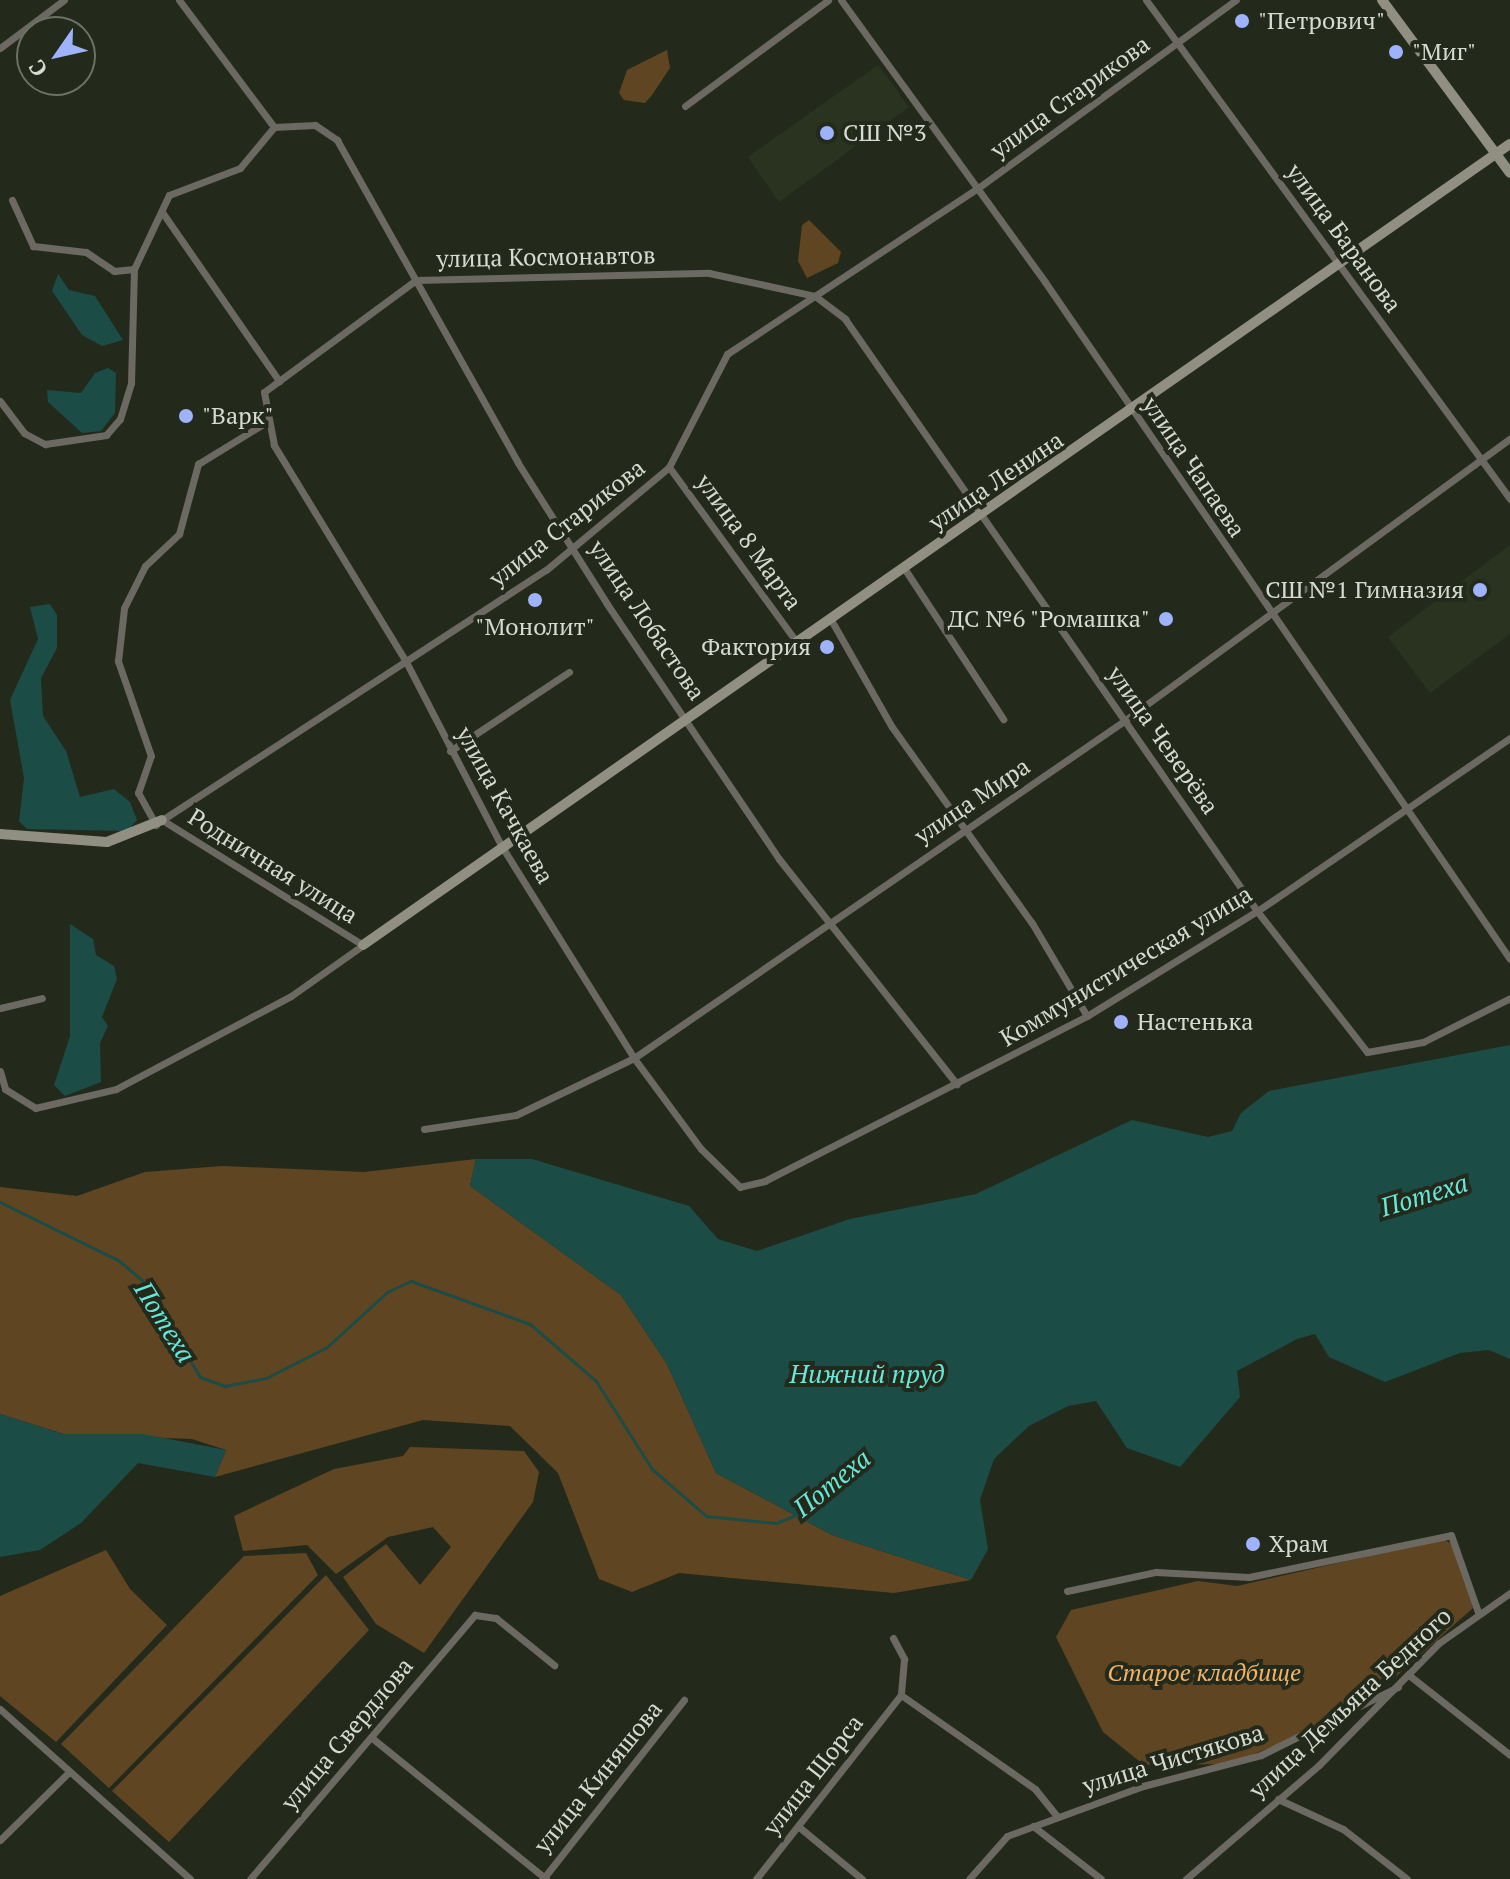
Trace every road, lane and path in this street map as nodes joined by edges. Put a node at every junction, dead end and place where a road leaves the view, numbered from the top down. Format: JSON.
{"nodes":[{"id":1,"x":64,"y":0,"type":"edge"},
{"id":2,"x":179,"y":0,"type":"edge"},
{"id":3,"x":828,"y":0,"type":"edge"},
{"id":4,"x":841,"y":0,"type":"edge"},
{"id":5,"x":1146,"y":0,"type":"edge"},
{"id":6,"x":1236,"y":0,"type":"edge"},
{"id":7,"x":1382,"y":0,"type":"edge"},
{"id":8,"x":1178,"y":43,"type":"junction"},
{"id":9,"x":0,"y":48,"type":"edge"},
{"id":10,"x":685,"y":106,"type":"dead end"},
{"id":11,"x":274,"y":127,"type":"junction"},
{"id":12,"x":1510,"y":144,"type":"edge"},
{"id":13,"x":1496,"y":154,"type":"junction"},
{"id":14,"x":1510,"y":173,"type":"edge"},
{"id":15,"x":978,"y":188,"type":"junction"},
{"id":16,"x":12,"y":200,"type":"dead end"},
{"id":17,"x":162,"y":212,"type":"junction"},
{"id":18,"x":1339,"y":266,"type":"junction"},
{"id":19,"x":134,"y":269,"type":"junction"},
{"id":20,"x":416,"y":280,"type":"junction"},
{"id":21,"x":815,"y":296,"type":"junction"},
{"id":22,"x":279,"y":381,"type":"junction"},
{"id":23,"x":264,"y":392,"type":"joint"},
{"id":24,"x":0,"y":401,"type":"edge"},
{"id":25,"x":1134,"y":412,"type":"junction"},
{"id":26,"x":265,"y":423,"type":"junction"},
{"id":27,"x":1510,"y":438,"type":"edge"},
{"id":28,"x":1481,"y":460,"type":"junction"},
{"id":29,"x":669,"y":467,"type":"junction"},
{"id":30,"x":1510,"y":499,"type":"edge"},
{"id":31,"x":983,"y":512,"type":"junction"},
{"id":32,"x":573,"y":546,"type":"junction"},
{"id":33,"x":904,"y":568,"type":"junction"},
{"id":34,"x":1268,"y":614,"type":"junction"},
{"id":35,"x":830,"y":618,"type":"junction"},
{"id":36,"x":796,"y":641,"type":"junction"},
{"id":37,"x":405,"y":660,"type":"junction"},
{"id":38,"x":569,"y":672,"type":"dead end"},
{"id":39,"x":686,"y":715,"type":"junction"},
{"id":40,"x":1003,"y":719,"type":"dead end"},
{"id":41,"x":1124,"y":721,"type":"junction"},
{"id":42,"x":1510,"y":738,"type":"edge"},
{"id":43,"x":450,"y":751,"type":"junction"},
{"id":44,"x":1408,"y":809,"type":"junction"},
{"id":45,"x":159,"y":823,"type":"junction"},
{"id":46,"x":968,"y":828,"type":"junction"},
{"id":47,"x":0,"y":834,"type":"edge"},
{"id":48,"x":502,"y":847,"type":"junction"},
{"id":49,"x":1257,"y":911,"type":"junction"},
{"id":50,"x":830,"y":921,"type":"junction"},
{"id":51,"x":363,"y":945,"type":"junction"},
{"id":52,"x":1510,"y":959,"type":"edge"},
{"id":53,"x":42,"y":998,"type":"dead end"},
{"id":54,"x":1510,"y":998,"type":"edge"},
{"id":55,"x":0,"y":1008,"type":"edge"},
{"id":56,"x":1087,"y":1016,"type":"junction"},
{"id":57,"x":634,"y":1058,"type":"junction"},
{"id":58,"x":0,"y":1071,"type":"edge"},
{"id":59,"x":957,"y":1084,"type":"junction"},
{"id":60,"x":3,"y":1089,"type":"edge"},
{"id":61,"x":424,"y":1129,"type":"dead end"},
{"id":62,"x":740,"y":1187,"type":"joint"},
{"id":63,"x":1067,"y":1591,"type":"dead end"},
{"id":64,"x":1510,"y":1593,"type":"edge"},
{"id":65,"x":1478,"y":1612,"type":"junction"},
{"id":66,"x":893,"y":1638,"type":"dead end"},
{"id":67,"x":554,"y":1665,"type":"dead end"},
{"id":68,"x":1410,"y":1676,"type":"junction"},
{"id":69,"x":1398,"y":1687,"type":"junction"},
{"id":70,"x":901,"y":1695,"type":"junction"},
{"id":71,"x":684,"y":1700,"type":"dead end"},
{"id":72,"x":0,"y":1709,"type":"edge"},
{"id":73,"x":372,"y":1738,"type":"junction"},
{"id":74,"x":1510,"y":1755,"type":"edge"},
{"id":75,"x":69,"y":1772,"type":"junction"},
{"id":76,"x":1278,"y":1799,"type":"junction"},
{"id":77,"x":1058,"y":1817,"type":"junction"},
{"id":78,"x":1033,"y":1826,"type":"junction"},
{"id":79,"x":799,"y":1827,"type":"junction"},
{"id":80,"x":0,"y":1840,"type":"edge"},
{"id":81,"x":544,"y":1878,"type":"edge"},
{"id":82,"x":190,"y":1879,"type":"edge"},
{"id":83,"x":250,"y":1879,"type":"edge"},
{"id":84,"x":756,"y":1879,"type":"edge"},
{"id":85,"x":862,"y":1879,"type":"edge"},
{"id":86,"x":969,"y":1879,"type":"edge"},
{"id":87,"x":1101,"y":1879,"type":"edge"},
{"id":88,"x":1186,"y":1879,"type":"edge"},
{"id":89,"x":1407,"y":1879,"type":"edge"}],
"edges":[{"from":1,"to":9,"type":"street"},
{"from":2,"to":11,"type":"street"},
{"from":3,"to":10,"type":"street"},
{"from":4,"to":15,"type":"street","name":"улица Чапаева"},
{"from":5,"to":8,"type":"street","name":"улица Баранова"},
{"from":6,"to":8,"type":"street","name":"улица Старикова"},
{"from":7,"to":13,"type":"street"},
{"from":8,"to":15,"type":"street","name":"улица Старикова"},
{"from":8,"to":18,"type":"street","name":"улица Баранова"},
{"from":11,"to":17,"type":"street"},
{"from":11,"to":20,"type":"street","name":"улица Лобастова"},
{"from":12,"to":13,"type":"street","name":"улица Ленина"},
{"from":13,"to":14,"type":"street"},
{"from":13,"to":18,"type":"street","name":"улица Ленина"},
{"from":15,"to":21,"type":"street","name":"улица Старикова"},
{"from":15,"to":25,"type":"street","name":"улица Чапаева"},
{"from":16,"to":19,"type":"street"},
{"from":17,"to":19,"type":"street"},
{"from":17,"to":22,"type":"street"},
{"from":18,"to":25,"type":"street","name":"улица Ленина"},
{"from":18,"to":28,"type":"street","name":"улица Баранова"},
{"from":19,"to":24,"type":"street"},
{"from":20,"to":21,"type":"street","name":"улица Космонавтов"},
{"from":20,"to":22,"type":"street","name":"улица Космонавтов"},
{"from":20,"to":32,"type":"street","name":"улица Лобастова"},
{"from":21,"to":29,"type":"street","name":"улица Старикова"},
{"from":21,"to":31,"type":"street","name":"улица Чеверёва"},
{"from":22,"to":23,"type":"street","name":"улица Космонавтов"},
{"from":23,"to":26,"type":"street","name":"улица Качкаева"},
{"from":25,"to":31,"type":"street","name":"улица Ленина"},
{"from":25,"to":34,"type":"street","name":"улица Чапаева"},
{"from":26,"to":37,"type":"street","name":"улица Качкаева"},
{"from":26,"to":45,"type":"street"},
{"from":27,"to":28,"type":"street","name":"улица Мира"},
{"from":28,"to":30,"type":"street","name":"улица Баранова"},
{"from":28,"to":34,"type":"street","name":"улица Мира"},
{"from":29,"to":32,"type":"street","name":"улица Старикова"},
{"from":29,"to":36,"type":"street","name":"улица 8 Марта"},
{"from":31,"to":33,"type":"street","name":"улица Ленина"},
{"from":31,"to":41,"type":"street","name":"улица Чеверёва"},
{"from":32,"to":37,"type":"street","name":"улица Старикова"},
{"from":32,"to":39,"type":"street","name":"улица Лобастова"},
{"from":33,"to":35,"type":"street","name":"улица Ленина"},
{"from":33,"to":40,"type":"street"},
{"from":34,"to":41,"type":"street","name":"улица Мира"},
{"from":34,"to":44,"type":"street","name":"улица Чапаева"},
{"from":35,"to":36,"type":"street","name":"улица Ленина"},
{"from":35,"to":46,"type":"street","name":"улица 8 Марта"},
{"from":36,"to":39,"type":"street","name":"улица Ленина"},
{"from":37,"to":43,"type":"street","name":"улица Качкаева"},
{"from":37,"to":45,"type":"street","name":"улица Старикова"},
{"from":38,"to":43,"type":"street"},
{"from":39,"to":48,"type":"street","name":"улица Ленина"},
{"from":39,"to":50,"type":"street","name":"улица Лобастова"},
{"from":41,"to":46,"type":"street","name":"улица Мира"},
{"from":41,"to":49,"type":"street","name":"улица Чеверёва"},
{"from":42,"to":44,"type":"street","name":"Коммунистическая улица"},
{"from":43,"to":48,"type":"street","name":"улица Качкаева"},
{"from":44,"to":49,"type":"street","name":"Коммунистическая улица"},
{"from":44,"to":52,"type":"street","name":"улица Чапаева"},
{"from":45,"to":47,"type":"street","name":"улица Старикова"},
{"from":45,"to":51,"type":"street","name":"Родничная улица"},
{"from":46,"to":50,"type":"street","name":"улица Мира"},
{"from":46,"to":56,"type":"street","name":"улица 8 Марта"},
{"from":48,"to":51,"type":"street","name":"улица Ленина"},
{"from":48,"to":57,"type":"street","name":"улица Качкаева"},
{"from":49,"to":54,"type":"street","name":"улица Чеверёва"},
{"from":49,"to":56,"type":"street","name":"Коммунистическая улица"},
{"from":50,"to":57,"type":"street","name":"улица Мира"},
{"from":50,"to":59,"type":"street","name":"улица Лобастова"},
{"from":51,"to":60,"type":"street"},
{"from":53,"to":55,"type":"street"},
{"from":56,"to":59,"type":"street","name":"Коммунистическая улица"},
{"from":57,"to":61,"type":"street","name":"улица Мира"},
{"from":57,"to":62,"type":"street","name":"улица Качкаева"},
{"from":58,"to":60,"type":"street"},
{"from":59,"to":62,"type":"street","name":"Коммунистическая улица"},
{"from":63,"to":65,"type":"street"},
{"from":64,"to":65,"type":"street","name":"улица Демьяна Бедного"},
{"from":65,"to":68,"type":"street","name":"улица Демьяна Бедного"},
{"from":66,"to":70,"type":"street"},
{"from":67,"to":73,"type":"street","name":"улица Свердлова"},
{"from":68,"to":69,"type":"street","name":"улица Демьяна Бедного"},
{"from":68,"to":74,"type":"street"},
{"from":69,"to":76,"type":"street","name":"улица Демьяна Бедного"},
{"from":69,"to":77,"type":"street","name":"улица Чистякова"},
{"from":70,"to":77,"type":"street"},
{"from":70,"to":79,"type":"street","name":"улица Щорса"},
{"from":71,"to":81,"type":"street","name":"улица Киняшова"},
{"from":72,"to":75,"type":"street"},
{"from":73,"to":81,"type":"street"},
{"from":73,"to":83,"type":"street","name":"улица Свердлова"},
{"from":75,"to":80,"type":"street"},
{"from":75,"to":82,"type":"street"},
{"from":76,"to":88,"type":"street","name":"улица Демьяна Бедного"},
{"from":76,"to":89,"type":"street"},
{"from":77,"to":78,"type":"street","name":"улица Чистякова"},
{"from":78,"to":86,"type":"street","name":"улица Чистякова"},
{"from":78,"to":87,"type":"street"},
{"from":79,"to":84,"type":"street","name":"улица Щорса"},
{"from":79,"to":85,"type":"street"}]}
